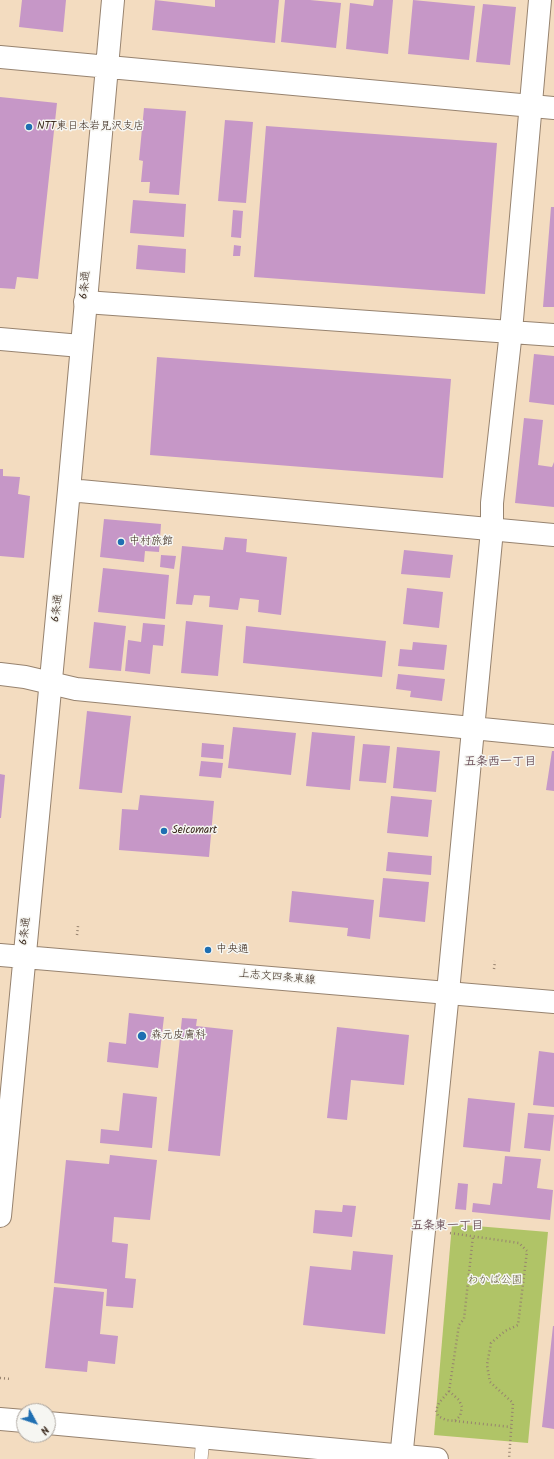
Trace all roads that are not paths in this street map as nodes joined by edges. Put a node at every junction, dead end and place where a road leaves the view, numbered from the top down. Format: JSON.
{"nodes":[{"id":1,"x":113,"y":0,"type":"edge"},
{"id":2,"x":540,"y":0,"type":"edge"},
{"id":3,"x":0,"y":57,"type":"edge"},
{"id":4,"x":106,"y":68,"type":"junction"},
{"id":5,"x":530,"y":106,"type":"junction"},
{"id":6,"x":554,"y":108,"type":"edge"},
{"id":7,"x":85,"y":302,"type":"junction"},
{"id":8,"x":511,"y":331,"type":"junction"},
{"id":9,"x":554,"y":335,"type":"edge"},
{"id":10,"x":0,"y":339,"type":"edge"},
{"id":11,"x":81,"y":346,"type":"junction"},
{"id":12,"x":69,"y":490,"type":"junction"},
{"id":13,"x":492,"y":530,"type":"junction"},
{"id":14,"x":554,"y":535,"type":"edge"},
{"id":15,"x":0,"y":674,"type":"edge"},
{"id":16,"x":50,"y":683,"type":"junction"},
{"id":17,"x":473,"y":729,"type":"junction"},
{"id":18,"x":554,"y":736,"type":"edge"},
{"id":19,"x":0,"y":955,"type":"edge"},
{"id":20,"x":24,"y":957,"type":"junction"},
{"id":21,"x":448,"y":992,"type":"junction"},
{"id":22,"x":554,"y":1002,"type":"edge"},
{"id":23,"x":0,"y":1216,"type":"edge"},
{"id":24,"x":0,"y":1418,"type":"edge"},
{"id":25,"x":16,"y":1420,"type":"edge"},
{"id":26,"x":56,"y":1424,"type":"edge"},
{"id":27,"x":202,"y":1449,"type":"edge"},
{"id":28,"x":401,"y":1457,"type":"edge"},
{"id":29,"x":437,"y":1459,"type":"edge"}],
"edges":[{"from":1,"to":4,"type":"street","name":"6条通"},
{"from":2,"to":5,"type":"street"},
{"from":3,"to":4,"type":"street"},
{"from":4,"to":5,"type":"street"},
{"from":4,"to":7,"type":"street","name":"6条通"},
{"from":5,"to":6,"type":"street"},
{"from":5,"to":8,"type":"street"},
{"from":7,"to":8,"type":"street"},
{"from":7,"to":11,"type":"street","name":"6条通"},
{"from":8,"to":9,"type":"street"},
{"from":8,"to":13,"type":"street"},
{"from":10,"to":11,"type":"street"},
{"from":11,"to":12,"type":"street","name":"6条通"},
{"from":12,"to":13,"type":"street"},
{"from":12,"to":16,"type":"street","name":"6条通"},
{"from":13,"to":14,"type":"street"},
{"from":13,"to":17,"type":"street"},
{"from":15,"to":16,"type":"street"},
{"from":16,"to":17,"type":"street"},
{"from":16,"to":20,"type":"street","name":"6条通"},
{"from":17,"to":18,"type":"street"},
{"from":17,"to":21,"type":"street"},
{"from":19,"to":20,"type":"street","name":"上志文四条東線"},
{"from":20,"to":21,"type":"street","name":"上志文四条東線"},
{"from":20,"to":23,"type":"street","name":"6条通"},
{"from":21,"to":22,"type":"street","name":"上志文四条東線"},
{"from":21,"to":28,"type":"street"},
{"from":24,"to":25,"type":"street"},
{"from":26,"to":27,"type":"street"},
{"from":27,"to":28,"type":"street"},
{"from":28,"to":29,"type":"street"}]}
